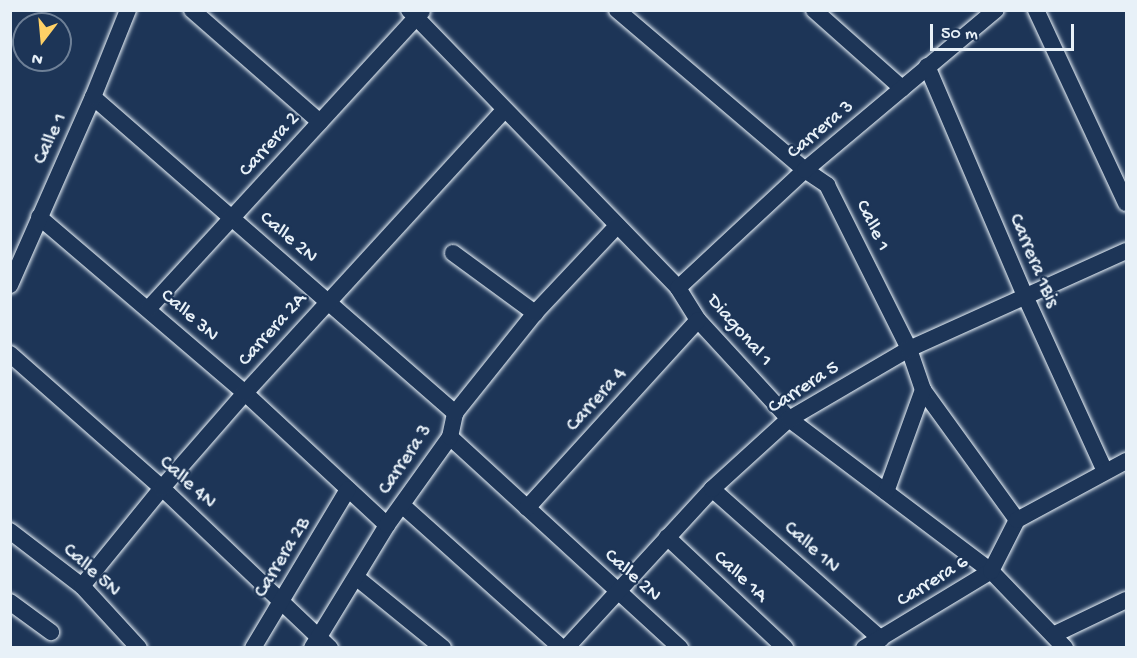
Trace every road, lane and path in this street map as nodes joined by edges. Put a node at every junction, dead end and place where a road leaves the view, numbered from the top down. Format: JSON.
{"nodes":[{"id":1,"x":128,"y":10,"type":"edge"},
{"id":2,"x":192,"y":10,"type":"edge"},
{"id":3,"x":617,"y":10,"type":"edge"},
{"id":4,"x":814,"y":10,"type":"edge"},
{"id":5,"x":996,"y":10,"type":"edge"},
{"id":6,"x":1036,"y":10,"type":"edge"},
{"id":7,"x":416,"y":13,"type":"edge"},
{"id":8,"x":927,"y":66,"type":"junction"},
{"id":9,"x":902,"y":88,"type":"junction"},
{"id":10,"x":93,"y":97,"type":"junction"},
{"id":11,"x":504,"y":110,"type":"junction"},
{"id":12,"x":320,"y":122,"type":"junction"},
{"id":13,"x":805,"y":170,"type":"junction"},
{"id":14,"x":1126,"y":203,"type":"edge"},
{"id":15,"x":39,"y":217,"type":"junction"},
{"id":16,"x":232,"y":218,"type":"junction"},
{"id":17,"x":617,"y":226,"type":"junction"},
{"id":18,"x":1126,"y":250,"type":"edge"},
{"id":19,"x":453,"y":253,"type":"dead end"},
{"id":20,"x":10,"y":285,"type":"edge"},
{"id":21,"x":678,"y":288,"type":"junction"},
{"id":22,"x":1026,"y":298,"type":"junction"},
{"id":23,"x":328,"y":300,"type":"junction"},
{"id":24,"x":149,"y":309,"type":"junction"},
{"id":25,"x":536,"y":313,"type":"junction"},
{"id":26,"x":698,"y":320,"type":"junction"},
{"id":27,"x":909,"y":350,"type":"junction"},
{"id":28,"x":10,"y":354,"type":"edge"},
{"id":29,"x":923,"y":390,"type":"junction"},
{"id":30,"x":245,"y":393,"type":"junction"},
{"id":31,"x":455,"y":413,"type":"junction"},
{"id":32,"x":789,"y":418,"type":"junction"},
{"id":33,"x":450,"y":437,"type":"junction"},
{"id":34,"x":1126,"y":461,"type":"edge"},
{"id":35,"x":1104,"y":471,"type":"junction"},
{"id":36,"x":162,"y":488,"type":"junction"},
{"id":37,"x":348,"y":489,"type":"junction"},
{"id":38,"x":712,"y":489,"type":"junction"},
{"id":39,"x":886,"y":492,"type":"junction"},
{"id":40,"x":402,"y":505,"type":"junction"},
{"id":41,"x":527,"y":508,"type":"junction"},
{"id":42,"x":1017,"y":520,"type":"junction"},
{"id":43,"x":387,"y":525,"type":"junction"},
{"id":44,"x":10,"y":531,"type":"edge"},
{"id":45,"x":667,"y":537,"type":"junction"},
{"id":46,"x":991,"y":571,"type":"junction"},
{"id":47,"x":357,"y":578,"type":"junction"},
{"id":48,"x":81,"y":586,"type":"junction"},
{"id":49,"x":616,"y":591,"type":"junction"},
{"id":50,"x":283,"y":600,"type":"junction"},
{"id":51,"x":1126,"y":600,"type":"edge"},
{"id":52,"x":10,"y":602,"type":"edge"},
{"id":53,"x":51,"y":632,"type":"dead end"},
{"id":54,"x":1053,"y":635,"type":"junction"},
{"id":55,"x":881,"y":639,"type":"junction"},
{"id":56,"x":321,"y":644,"type":"edge"},
{"id":57,"x":139,"y":648,"type":"edge"},
{"id":58,"x":253,"y":648,"type":"edge"},
{"id":59,"x":443,"y":648,"type":"edge"},
{"id":60,"x":564,"y":648,"type":"edge"},
{"id":61,"x":680,"y":648,"type":"edge"},
{"id":62,"x":785,"y":648,"type":"edge"},
{"id":63,"x":864,"y":648,"type":"edge"},
{"id":64,"x":1065,"y":648,"type":"edge"}],
"edges":[{"from":1,"to":10,"type":"street","name":"Calle 1"},
{"from":2,"to":12,"type":"street"},
{"from":3,"to":13,"type":"street","name":"Calle 1"},
{"from":4,"to":9,"type":"street"},
{"from":5,"to":8,"type":"street","name":"Carrera 3"},
{"from":6,"to":14,"type":"street"},
{"from":7,"to":11,"type":"street","name":"Diagonal 1"},
{"from":7,"to":12,"type":"street","name":"Carrera 2"},
{"from":8,"to":9,"type":"street","name":"Carrera 3"},
{"from":8,"to":22,"type":"street","name":"Carrera 1Bis"},
{"from":9,"to":13,"type":"street","name":"Carrera 3"},
{"from":10,"to":15,"type":"street","name":"Calle 1"},
{"from":10,"to":16,"type":"street","name":"Calle 2N"},
{"from":11,"to":17,"type":"street","name":"Diagonal 1"},
{"from":11,"to":23,"type":"street","name":"Carrera 2A"},
{"from":12,"to":16,"type":"street","name":"Carrera 2"},
{"from":13,"to":21,"type":"street","name":"Carrera 3"},
{"from":13,"to":27,"type":"street","name":"Calle 1"},
{"from":15,"to":20,"type":"street","name":"Calle 1"},
{"from":15,"to":24,"type":"street","name":"Calle 3N"},
{"from":16,"to":23,"type":"street","name":"Calle 2N"},
{"from":16,"to":24,"type":"street","name":"Carrera 2"},
{"from":17,"to":21,"type":"street","name":"Diagonal 1"},
{"from":17,"to":25,"type":"street","name":"Carrera 3"},
{"from":18,"to":22,"type":"street","name":"Carrera 5"},
{"from":19,"to":25,"type":"street"},
{"from":21,"to":26,"type":"street","name":"Diagonal 1"},
{"from":22,"to":27,"type":"street","name":"Carrera 5"},
{"from":22,"to":35,"type":"street","name":"Carrera 1Bis"},
{"from":23,"to":30,"type":"street","name":"Carrera 2A"},
{"from":23,"to":31,"type":"street","name":"Calle 2N"},
{"from":24,"to":30,"type":"street","name":"Calle 3N"},
{"from":25,"to":31,"type":"street","name":"Carrera 3"},
{"from":26,"to":32,"type":"street","name":"Diagonal 1"},
{"from":26,"to":41,"type":"street","name":"Carrera 4"},
{"from":27,"to":29,"type":"street","name":"Calle 1"},
{"from":27,"to":32,"type":"street","name":"Carrera 5"},
{"from":28,"to":36,"type":"street","name":"Calle 4N"},
{"from":29,"to":39,"type":"street"},
{"from":29,"to":42,"type":"street","name":"Calle 1"},
{"from":30,"to":36,"type":"street","name":"Carrera 2A"},
{"from":30,"to":37,"type":"street","name":"Calle 3N"},
{"from":31,"to":33,"type":"street","name":"Carrera 3"},
{"from":32,"to":38,"type":"street","name":"Carrera 5"},
{"from":32,"to":39,"type":"street","name":"Diagonal 1"},
{"from":33,"to":40,"type":"street","name":"Carrera 3"},
{"from":33,"to":41,"type":"street","name":"Calle 2N"},
{"from":34,"to":35,"type":"street"},
{"from":35,"to":42,"type":"street"},
{"from":36,"to":48,"type":"street","name":"Carrera 2A"},
{"from":36,"to":50,"type":"street","name":"Calle 4N"},
{"from":37,"to":43,"type":"street","name":"Calle 3N"},
{"from":37,"to":50,"type":"street","name":"Carrera 2B"},
{"from":38,"to":45,"type":"street","name":"Carrera 5"},
{"from":38,"to":55,"type":"street","name":"Calle 1N"},
{"from":39,"to":46,"type":"street","name":"Diagonal 1"},
{"from":40,"to":43,"type":"street","name":"Carrera 3"},
{"from":40,"to":60,"type":"street"},
{"from":41,"to":49,"type":"street","name":"Calle 2N"},
{"from":42,"to":46,"type":"street","name":"Carrera 6"},
{"from":43,"to":47,"type":"street","name":"Carrera 3"},
{"from":44,"to":48,"type":"street","name":"Calle 5N"},
{"from":45,"to":49,"type":"street","name":"Carrera 5"},
{"from":45,"to":62,"type":"street","name":"Calle 1A"},
{"from":46,"to":54,"type":"street","name":"Diagonal 1"},
{"from":46,"to":55,"type":"street","name":"Carrera 6"},
{"from":47,"to":56,"type":"street","name":"Carrera 3"},
{"from":47,"to":59,"type":"street"},
{"from":48,"to":57,"type":"street","name":"Calle 5N"},
{"from":49,"to":60,"type":"street","name":"Carrera 5"},
{"from":49,"to":61,"type":"street","name":"Calle 2N"},
{"from":50,"to":56,"type":"street","name":"Calle 4N"},
{"from":50,"to":58,"type":"street","name":"Carrera 2B"},
{"from":51,"to":54,"type":"street"},
{"from":52,"to":53,"type":"street"},
{"from":54,"to":64,"type":"street","name":"Diagonal 1"},
{"from":55,"to":63,"type":"street","name":"Carrera 6"}]}
